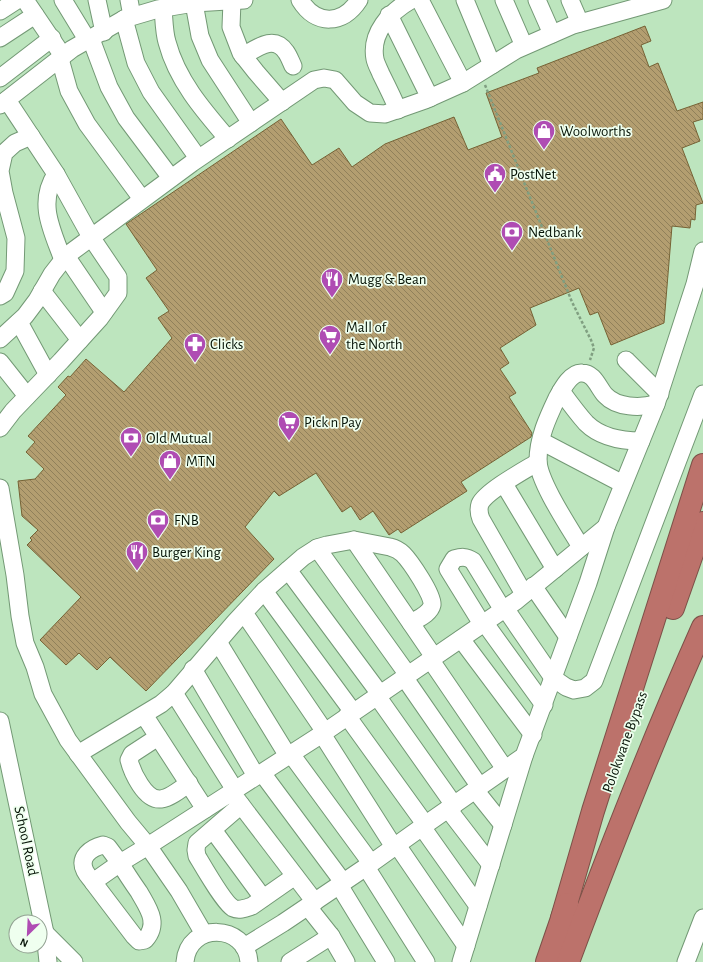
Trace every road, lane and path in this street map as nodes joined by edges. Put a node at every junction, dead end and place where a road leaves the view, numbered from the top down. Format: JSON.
{"nodes":[{"id":1,"x":17,"y":0,"type":"edge"},
{"id":2,"x":25,"y":0,"type":"edge"},
{"id":3,"x":63,"y":0,"type":"edge"},
{"id":4,"x":97,"y":0,"type":"edge"},
{"id":5,"x":129,"y":0,"type":"edge"},
{"id":6,"x":300,"y":0,"type":"edge"},
{"id":7,"x":359,"y":0,"type":"edge"},
{"id":8,"x":411,"y":0,"type":"edge"},
{"id":9,"x":420,"y":0,"type":"edge"},
{"id":10,"x":465,"y":0,"type":"edge"},
{"id":11,"x":504,"y":0,"type":"edge"},
{"id":12,"x":537,"y":0,"type":"edge"},
{"id":13,"x":570,"y":0,"type":"edge"},
{"id":14,"x":663,"y":0,"type":"edge"},
{"id":15,"x":233,"y":1,"type":"edge"},
{"id":16,"x":197,"y":2,"type":"edge"},
{"id":17,"x":644,"y":2,"type":"edge"},
{"id":18,"x":165,"y":5,"type":"edge"},
{"id":19,"x":612,"y":7,"type":"edge"},
{"id":20,"x":0,"y":11,"type":"edge"},
{"id":21,"x":36,"y":15,"type":"junction"},
{"id":22,"x":389,"y":15,"type":"junction"},
{"id":23,"x":128,"y":18,"type":"junction"},
{"id":24,"x":580,"y":23,"type":"junction"},
{"id":25,"x":552,"y":34,"type":"junction"},
{"id":26,"x":94,"y":37,"type":"junction"},
{"id":27,"x":0,"y":38,"type":"edge"},
{"id":28,"x":52,"y":38,"type":"junction"},
{"id":29,"x":524,"y":46,"type":"junction"},
{"id":30,"x":243,"y":56,"type":"junction"},
{"id":31,"x":62,"y":57,"type":"junction"},
{"id":32,"x":293,"y":66,"type":"dead end"},
{"id":33,"x":486,"y":68,"type":"junction"},
{"id":34,"x":0,"y":78,"type":"edge"},
{"id":35,"x":462,"y":83,"type":"junction"},
{"id":36,"x":430,"y":98,"type":"junction"},
{"id":37,"x":282,"y":102,"type":"junction"},
{"id":38,"x":4,"y":103,"type":"edge"},
{"id":39,"x":398,"y":110,"type":"junction"},
{"id":40,"x":251,"y":123,"type":"junction"},
{"id":41,"x":31,"y":136,"type":"junction"},
{"id":42,"x":228,"y":139,"type":"junction"},
{"id":43,"x":198,"y":158,"type":"junction"},
{"id":44,"x":56,"y":174,"type":"junction"},
{"id":45,"x":171,"y":178,"type":"junction"},
{"id":46,"x":142,"y":199,"type":"junction"},
{"id":47,"x":91,"y":237,"type":"junction"},
{"id":48,"x":703,"y":252,"type":"edge"},
{"id":49,"x":64,"y":258,"type":"junction"},
{"id":50,"x":42,"y":291,"type":"junction"},
{"id":51,"x":0,"y":296,"type":"edge"},
{"id":52,"x":104,"y":312,"type":"junction"},
{"id":53,"x":19,"y":322,"type":"junction"},
{"id":54,"x":0,"y":339,"type":"edge"},
{"id":55,"x":80,"y":340,"type":"junction"},
{"id":56,"x":626,"y":360,"type":"dead end"},
{"id":57,"x":0,"y":362,"type":"edge"},
{"id":58,"x":584,"y":373,"type":"junction"},
{"id":59,"x":48,"y":375,"type":"junction"},
{"id":60,"x":561,"y":391,"type":"junction"},
{"id":61,"x":703,"y":394,"type":"edge"},
{"id":62,"x":27,"y":396,"type":"junction"},
{"id":63,"x":658,"y":399,"type":"junction"},
{"id":64,"x":0,"y":428,"type":"edge"},
{"id":65,"x":541,"y":441,"type":"junction"},
{"id":66,"x":641,"y":441,"type":"junction"},
{"id":67,"x":538,"y":462,"type":"junction"},
{"id":68,"x":703,"y":465,"type":"edge"},
{"id":69,"x":504,"y":484,"type":"junction"},
{"id":70,"x":623,"y":484,"type":"junction"},
{"id":71,"x":0,"y":488,"type":"edge"},
{"id":72,"x":703,"y":523,"type":"edge"},
{"id":73,"x":606,"y":527,"type":"junction"},
{"id":74,"x":354,"y":540,"type":"junction"},
{"id":75,"x":581,"y":547,"type":"junction"},
{"id":76,"x":317,"y":548,"type":"junction"},
{"id":77,"x":555,"y":569,"type":"junction"},
{"id":78,"x":288,"y":570,"type":"junction"},
{"id":79,"x":529,"y":590,"type":"junction"},
{"id":80,"x":264,"y":591,"type":"junction"},
{"id":81,"x":504,"y":609,"type":"junction"},
{"id":82,"x":244,"y":613,"type":"junction"},
{"id":83,"x":411,"y":623,"type":"junction"},
{"id":84,"x":483,"y":623,"type":"junction"},
{"id":85,"x":703,"y":627,"type":"edge"},
{"id":86,"x":568,"y":637,"type":"junction"},
{"id":87,"x":460,"y":639,"type":"junction"},
{"id":88,"x":218,"y":642,"type":"junction"},
{"id":89,"x":432,"y":658,"type":"junction"},
{"id":90,"x":194,"y":669,"type":"junction"},
{"id":91,"x":406,"y":676,"type":"junction"},
{"id":92,"x":554,"y":678,"type":"junction"},
{"id":93,"x":174,"y":693,"type":"junction"},
{"id":94,"x":378,"y":695,"type":"junction"},
{"id":95,"x":544,"y":705,"type":"junction"},
{"id":96,"x":350,"y":714,"type":"junction"},
{"id":97,"x":144,"y":715,"type":"junction"},
{"id":98,"x":0,"y":721,"type":"edge"},
{"id":99,"x":323,"y":733,"type":"junction"},
{"id":100,"x":533,"y":735,"type":"junction"},
{"id":101,"x":158,"y":737,"type":"junction"},
{"id":102,"x":78,"y":754,"type":"junction"},
{"id":103,"x":289,"y":755,"type":"junction"},
{"id":104,"x":524,"y":756,"type":"junction"},
{"id":105,"x":505,"y":769,"type":"junction"},
{"id":106,"x":259,"y":774,"type":"junction"},
{"id":107,"x":188,"y":784,"type":"junction"},
{"id":108,"x":478,"y":788,"type":"junction"},
{"id":109,"x":236,"y":796,"type":"junction"},
{"id":110,"x":451,"y":807,"type":"junction"},
{"id":111,"x":205,"y":809,"type":"junction"},
{"id":112,"x":503,"y":825,"type":"junction"},
{"id":113,"x":424,"y":826,"type":"junction"},
{"id":114,"x":214,"y":830,"type":"junction"},
{"id":115,"x":148,"y":846,"type":"junction"},
{"id":116,"x":395,"y":846,"type":"junction"},
{"id":117,"x":120,"y":863,"type":"junction"},
{"id":118,"x":369,"y":865,"type":"junction"},
{"id":119,"x":491,"y":865,"type":"junction"},
{"id":120,"x":295,"y":876,"type":"junction"},
{"id":121,"x":93,"y":882,"type":"junction"},
{"id":122,"x":341,"y":884,"type":"junction"},
{"id":123,"x":263,"y":898,"type":"junction"},
{"id":124,"x":311,"y":904,"type":"junction"},
{"id":125,"x":478,"y":906,"type":"junction"},
{"id":126,"x":41,"y":914,"type":"edge"},
{"id":127,"x":562,"y":918,"type":"junction"},
{"id":128,"x":703,"y":918,"type":"edge"},
{"id":129,"x":204,"y":934,"type":"junction"},
{"id":130,"x":48,"y":935,"type":"edge"},
{"id":131,"x":331,"y":936,"type":"junction"},
{"id":132,"x":466,"y":946,"type":"junction"},
{"id":133,"x":247,"y":954,"type":"edge"},
{"id":134,"x":300,"y":959,"type":"edge"},
{"id":135,"x":74,"y":962,"type":"edge"},
{"id":136,"x":185,"y":962,"type":"edge"},
{"id":137,"x":346,"y":962,"type":"edge"},
{"id":138,"x":386,"y":962,"type":"edge"},
{"id":139,"x":426,"y":962,"type":"edge"},
{"id":140,"x":461,"y":962,"type":"edge"},
{"id":141,"x":548,"y":962,"type":"edge"},
{"id":142,"x":568,"y":962,"type":"edge"},
{"id":143,"x":686,"y":962,"type":"edge"}],
"edges":[{"from":1,"to":20,"type":"street"},
{"from":2,"to":21,"type":"street"},
{"from":3,"to":26,"type":"street"},
{"from":4,"to":26,"type":"street"},
{"from":5,"to":23,"type":"street"},
{"from":6,"to":7,"type":"street"},
{"from":8,"to":22,"type":"street"},
{"from":9,"to":35,"type":"street"},
{"from":10,"to":33,"type":"street"},
{"from":11,"to":29,"type":"street"},
{"from":12,"to":25,"type":"street"},
{"from":13,"to":24,"type":"street"},
{"from":14,"to":17,"type":"street"},
{"from":15,"to":16,"type":"street"},
{"from":15,"to":30,"type":"street"},
{"from":16,"to":18,"type":"street"},
{"from":16,"to":40,"type":"street"},
{"from":17,"to":19,"type":"street"},
{"from":18,"to":23,"type":"street"},
{"from":18,"to":42,"type":"street"},
{"from":19,"to":24,"type":"street"},
{"from":21,"to":27,"type":"street"},
{"from":21,"to":28,"type":"street"},
{"from":22,"to":36,"type":"street"},
{"from":22,"to":39,"type":"street"},
{"from":23,"to":26,"type":"street"},
{"from":23,"to":43,"type":"street"},
{"from":24,"to":25,"type":"street"},
{"from":25,"to":29,"type":"street"},
{"from":26,"to":31,"type":"street"},
{"from":26,"to":45,"type":"street"},
{"from":28,"to":31,"type":"street"},
{"from":28,"to":34,"type":"street"},
{"from":29,"to":33,"type":"street"},
{"from":30,"to":32,"type":"street"},
{"from":30,"to":37,"type":"street"},
{"from":31,"to":38,"type":"street"},
{"from":31,"to":46,"type":"street"},
{"from":33,"to":35,"type":"street"},
{"from":33,"to":58,"type":"path"},
{"from":35,"to":36,"type":"street"},
{"from":36,"to":39,"type":"street"},
{"from":37,"to":39,"type":"street"},
{"from":37,"to":40,"type":"street"},
{"from":38,"to":41,"type":"street"},
{"from":40,"to":42,"type":"street"},
{"from":41,"to":44,"type":"street"},
{"from":41,"to":51,"type":"street"},
{"from":42,"to":43,"type":"street"},
{"from":43,"to":45,"type":"street"},
{"from":44,"to":47,"type":"street"},
{"from":44,"to":49,"type":"street"},
{"from":45,"to":46,"type":"street"},
{"from":46,"to":47,"type":"street"},
{"from":47,"to":49,"type":"street"},
{"from":47,"to":52,"type":"street"},
{"from":48,"to":63,"type":"street"},
{"from":49,"to":50,"type":"street"},
{"from":49,"to":52,"type":"street"},
{"from":50,"to":53,"type":"street"},
{"from":50,"to":55,"type":"street"},
{"from":52,"to":55,"type":"street"},
{"from":53,"to":54,"type":"street"},
{"from":53,"to":59,"type":"street"},
{"from":55,"to":59,"type":"street"},
{"from":56,"to":63,"type":"street"},
{"from":57,"to":62,"type":"street"},
{"from":58,"to":60,"type":"street"},
{"from":58,"to":63,"type":"street"},
{"from":59,"to":62,"type":"street"},
{"from":60,"to":65,"type":"street"},
{"from":60,"to":66,"type":"street"},
{"from":61,"to":92,"type":"street"},
{"from":62,"to":64,"type":"street"},
{"from":63,"to":66,"type":"street"},
{"from":65,"to":67,"type":"street"},
{"from":65,"to":70,"type":"street"},
{"from":66,"to":70,"type":"street"},
{"from":67,"to":69,"type":"street"},
{"from":67,"to":75,"type":"street"},
{"from":68,"to":127,"type":"highway"},
{"from":69,"to":77,"type":"street"},
{"from":69,"to":79,"type":"street"},
{"from":70,"to":73,"type":"street"},
{"from":71,"to":102,"type":"street"},
{"from":72,"to":127,"type":"highway","name":"Polokwane Bypass"},
{"from":73,"to":75,"type":"street"},
{"from":73,"to":86,"type":"street"},
{"from":74,"to":76,"type":"street"},
{"from":74,"to":83,"type":"street"},
{"from":74,"to":83,"type":"street"},
{"from":75,"to":77,"type":"street"},
{"from":76,"to":78,"type":"street"},
{"from":76,"to":91,"type":"street"},
{"from":77,"to":79,"type":"street"},
{"from":78,"to":80,"type":"street"},
{"from":78,"to":94,"type":"street"},
{"from":79,"to":81,"type":"street"},
{"from":79,"to":86,"type":"street"},
{"from":80,"to":82,"type":"street"},
{"from":80,"to":96,"type":"street"},
{"from":81,"to":84,"type":"street"},
{"from":81,"to":84,"type":"street"},
{"from":81,"to":92,"type":"street"},
{"from":82,"to":88,"type":"street"},
{"from":82,"to":99,"type":"street"},
{"from":83,"to":89,"type":"street"},
{"from":84,"to":87,"type":"street"},
{"from":84,"to":95,"type":"street"},
{"from":85,"to":142,"type":"highway"},
{"from":86,"to":92,"type":"street"},
{"from":87,"to":89,"type":"street"},
{"from":87,"to":100,"type":"street"},
{"from":88,"to":90,"type":"street"},
{"from":88,"to":103,"type":"street"},
{"from":89,"to":91,"type":"street"},
{"from":89,"to":105,"type":"street"},
{"from":90,"to":93,"type":"street"},
{"from":90,"to":106,"type":"street"},
{"from":91,"to":94,"type":"street"},
{"from":91,"to":108,"type":"street"},
{"from":92,"to":95,"type":"street"},
{"from":93,"to":97,"type":"street"},
{"from":93,"to":109,"type":"street"},
{"from":94,"to":96,"type":"street"},
{"from":94,"to":110,"type":"street"},
{"from":95,"to":100,"type":"street"},
{"from":96,"to":99,"type":"street"},
{"from":96,"to":113,"type":"street"},
{"from":97,"to":101,"type":"street"},
{"from":97,"to":102,"type":"street"},
{"from":98,"to":126,"type":"street","name":"School Road"},
{"from":99,"to":103,"type":"street"},
{"from":99,"to":116,"type":"street"},
{"from":100,"to":104,"type":"street"},
{"from":101,"to":107,"type":"street"},
{"from":101,"to":107,"type":"street"},
{"from":102,"to":115,"type":"street"},
{"from":103,"to":106,"type":"street"},
{"from":103,"to":118,"type":"street"},
{"from":104,"to":105,"type":"street"},
{"from":104,"to":112,"type":"street"},
{"from":105,"to":108,"type":"street"},
{"from":106,"to":109,"type":"street"},
{"from":106,"to":122,"type":"street"},
{"from":107,"to":111,"type":"street"},
{"from":108,"to":110,"type":"street"},
{"from":108,"to":112,"type":"street"},
{"from":109,"to":111,"type":"street"},
{"from":109,"to":114,"type":"street"},
{"from":109,"to":120,"type":"street"},
{"from":110,"to":113,"type":"street"},
{"from":110,"to":119,"type":"street"},
{"from":111,"to":115,"type":"street"},
{"from":112,"to":119,"type":"street"},
{"from":113,"to":116,"type":"street"},
{"from":113,"to":125,"type":"street"},
{"from":114,"to":123,"type":"street"},
{"from":114,"to":123,"type":"street"},
{"from":115,"to":117,"type":"street"},
{"from":115,"to":129,"type":"street"},
{"from":116,"to":118,"type":"street"},
{"from":116,"to":132,"type":"street"},
{"from":117,"to":121,"type":"street"},
{"from":117,"to":121,"type":"street"},
{"from":117,"to":121,"type":"street"},
{"from":118,"to":122,"type":"street"},
{"from":118,"to":139,"type":"street"},
{"from":119,"to":125,"type":"street"},
{"from":120,"to":123,"type":"street"},
{"from":120,"to":124,"type":"street"},
{"from":122,"to":124,"type":"street"},
{"from":122,"to":138,"type":"street"},
{"from":124,"to":131,"type":"street"},
{"from":124,"to":133,"type":"street"},
{"from":125,"to":132,"type":"street"},
{"from":127,"to":141,"type":"highway","name":"Polokwane Bypass"},
{"from":128,"to":143,"type":"street"},
{"from":129,"to":133,"type":"street"},
{"from":129,"to":136,"type":"street"},
{"from":130,"to":135,"type":"street"},
{"from":131,"to":134,"type":"street"},
{"from":131,"to":137,"type":"street"},
{"from":132,"to":140,"type":"street"}]}
